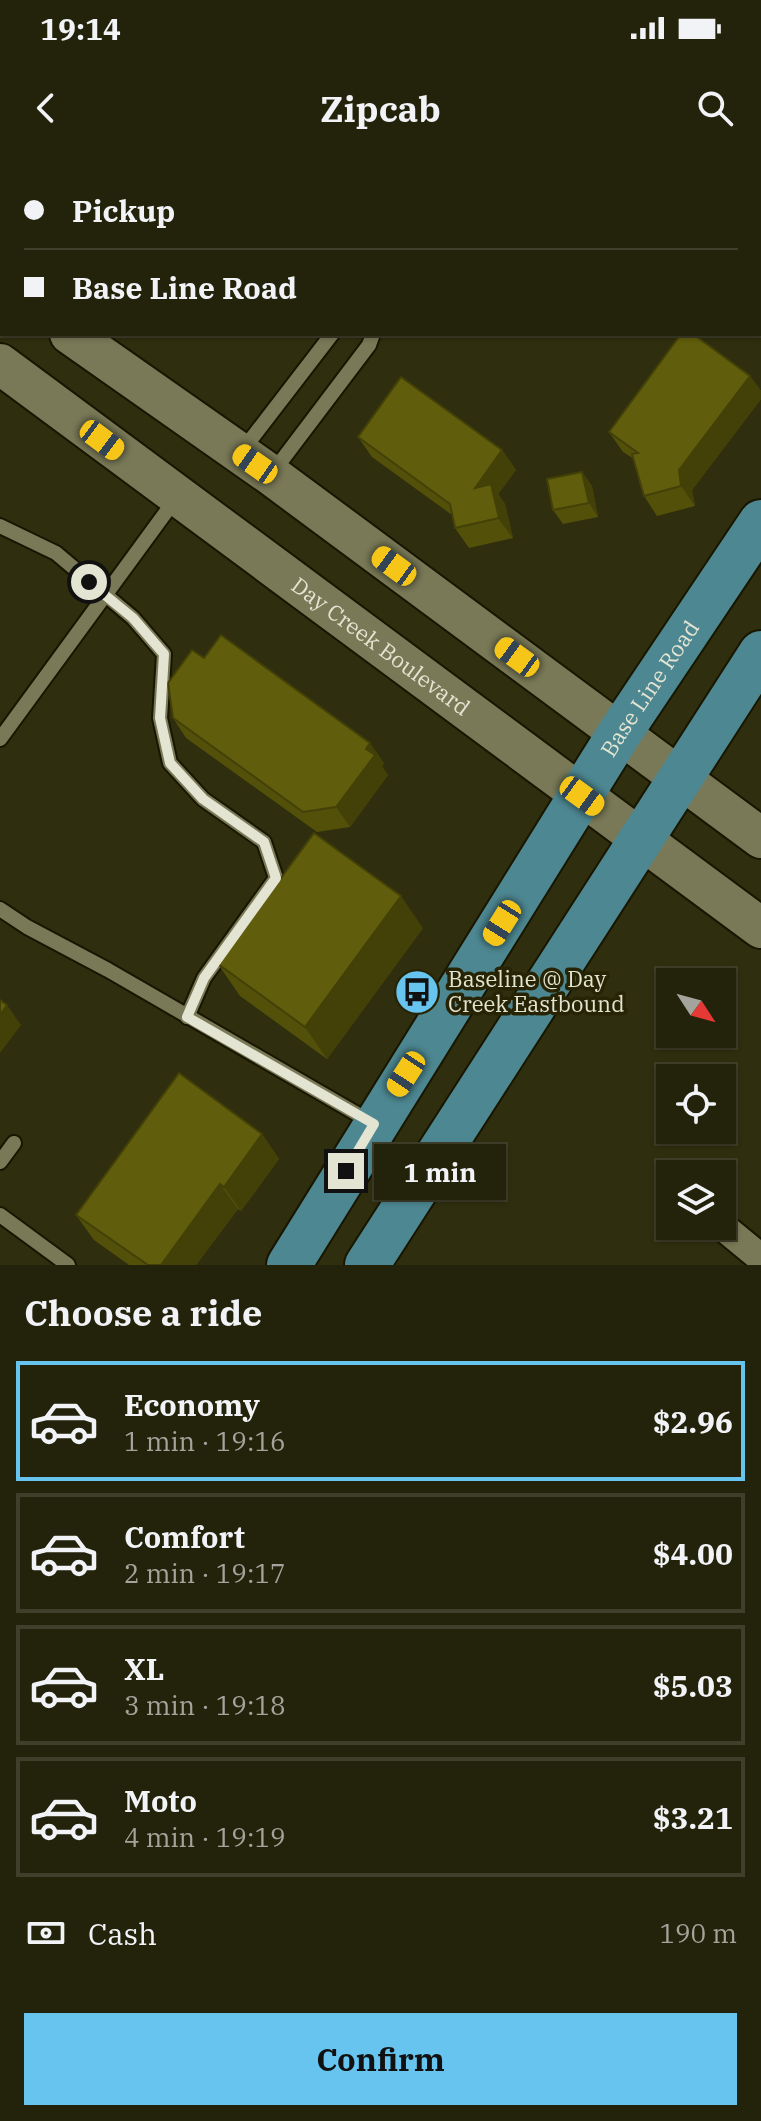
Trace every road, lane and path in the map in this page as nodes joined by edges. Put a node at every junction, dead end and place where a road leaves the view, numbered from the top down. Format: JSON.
{"nodes":[{"id":1,"x":73,"y":336,"type":"edge"},
{"id":2,"x":331,"y":336,"type":"edge"},
{"id":3,"x":372,"y":336,"type":"edge"},
{"id":4,"x":0,"y":364,"type":"edge"},
{"id":5,"x":255,"y":464,"type":"junction"},
{"id":6,"x":178,"y":496,"type":"junction"},
{"id":7,"x":761,"y":522,"type":"edge"},
{"id":8,"x":0,"y":526,"type":"edge"},
{"id":9,"x":106,"y":596,"type":"junction"},
{"id":10,"x":761,"y":653,"type":"edge"},
{"id":11,"x":619,"y":734,"type":"junction"},
{"id":12,"x":0,"y":739,"type":"edge"},
{"id":13,"x":678,"y":778,"type":"junction"},
{"id":14,"x":582,"y":796,"type":"junction"},
{"id":15,"x":761,"y":838,"type":"edge"},
{"id":16,"x":641,"y":839,"type":"junction"},
{"id":17,"x":0,"y":909,"type":"edge"},
{"id":18,"x":761,"y":928,"type":"edge"},
{"id":19,"x":187,"y":1017,"type":"junction"},
{"id":20,"x":374,"y":1124,"type":"junction"},
{"id":21,"x":14,"y":1143,"type":"dead end"},
{"id":22,"x":0,"y":1162,"type":"edge"},
{"id":23,"x":0,"y":1215,"type":"edge"},
{"id":24,"x":736,"y":1237,"type":"edge"},
{"id":25,"x":761,"y":1258,"type":"edge"},
{"id":26,"x":68,"y":1265,"type":"edge"},
{"id":27,"x":289,"y":1265,"type":"edge"},
{"id":28,"x":367,"y":1265,"type":"edge"}],
"edges":[{"from":1,"to":5,"type":"main road"},
{"from":2,"to":5,"type":"lane"},
{"from":3,"to":5,"type":"lane"},
{"from":4,"to":6,"type":"main road","name":"Day Creek Boulevard"},
{"from":5,"to":11,"type":"main road"},
{"from":6,"to":9,"type":"lane"},
{"from":6,"to":14,"type":"main road","name":"Day Creek Boulevard"},
{"from":7,"to":11,"type":"main road","name":"Base Line Road"},
{"from":8,"to":9,"type":"lane"},
{"from":9,"to":12,"type":"lane"},
{"from":9,"to":19,"type":"lane"},
{"from":10,"to":13,"type":"main road"},
{"from":11,"to":13,"type":"main road"},
{"from":11,"to":14,"type":"main road","name":"Base Line Road"},
{"from":13,"to":15,"type":"main road"},
{"from":13,"to":16,"type":"main road"},
{"from":14,"to":16,"type":"main road","name":"Day Creek Boulevard"},
{"from":14,"to":20,"type":"main road","name":"Base Line Road"},
{"from":16,"to":18,"type":"main road","name":"Day Creek Boulevard"},
{"from":16,"to":28,"type":"main road"},
{"from":17,"to":19,"type":"lane"},
{"from":19,"to":20,"type":"lane"},
{"from":20,"to":27,"type":"main road","name":"Base Line Road"},
{"from":21,"to":22,"type":"lane"},
{"from":23,"to":26,"type":"lane"},
{"from":24,"to":25,"type":"street"}]}
